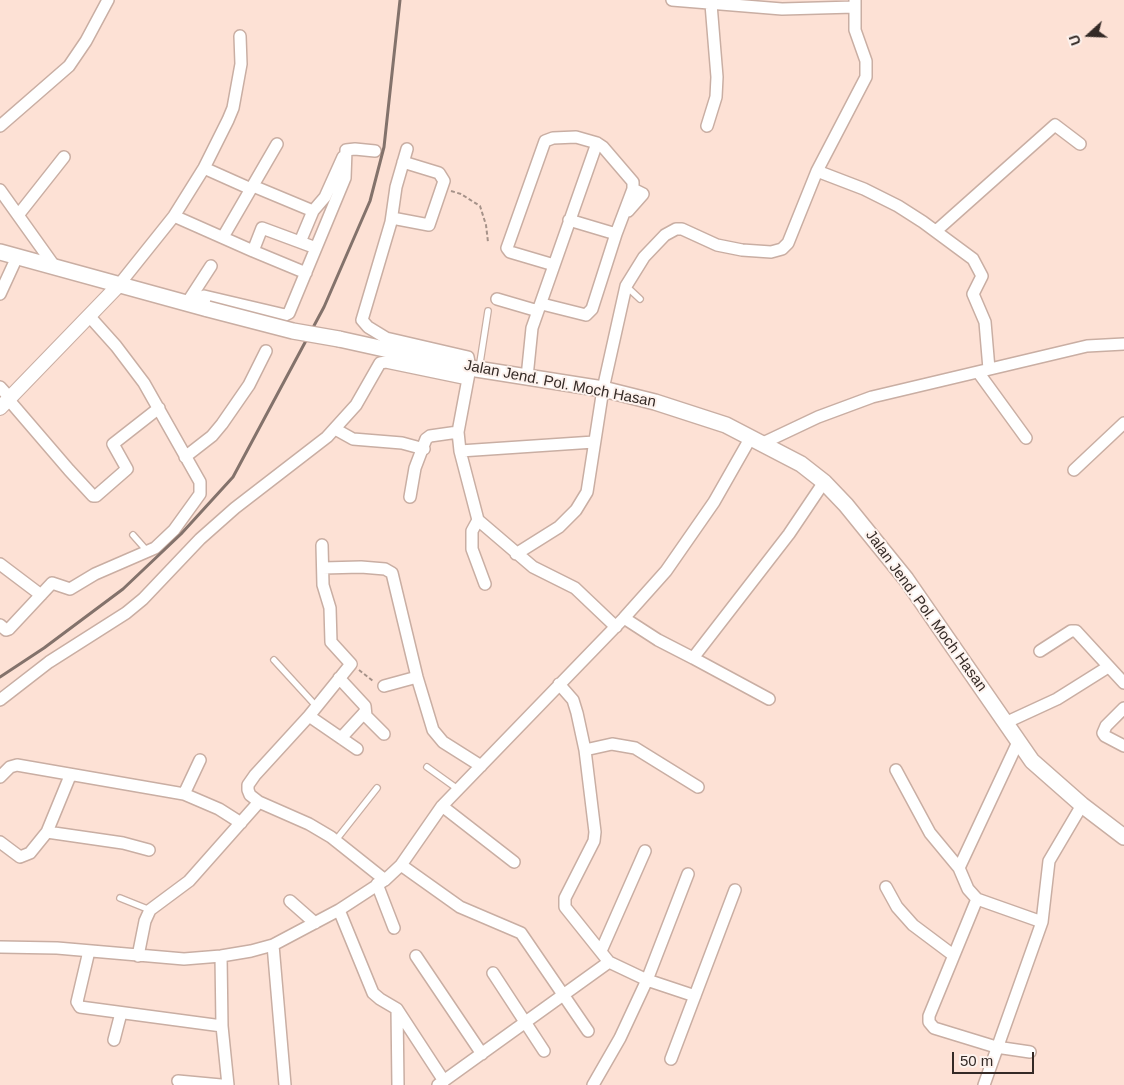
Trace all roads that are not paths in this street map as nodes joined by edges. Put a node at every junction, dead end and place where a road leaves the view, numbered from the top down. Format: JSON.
{"nodes":[{"id":1,"x":108,"y":0,"type":"edge"},
{"id":2,"x":672,"y":0,"type":"edge"},
{"id":3,"x":711,"y":4,"type":"junction"},
{"id":4,"x":855,"y":4,"type":"edge"},
{"id":5,"x":240,"y":36,"type":"dead end"},
{"id":6,"x":0,"y":126,"type":"edge"},
{"id":7,"x":707,"y":126,"type":"dead end"},
{"id":8,"x":597,"y":143,"type":"junction"},
{"id":9,"x":277,"y":144,"type":"dead end"},
{"id":10,"x":1080,"y":144,"type":"dead end"},
{"id":11,"x":406,"y":149,"type":"dead end"},
{"id":12,"x":346,"y":150,"type":"junction"},
{"id":13,"x":375,"y":151,"type":"dead end"},
{"id":14,"x":64,"y":157,"type":"dead end"},
{"id":15,"x":403,"y":162,"type":"junction"},
{"id":16,"x":204,"y":168,"type":"junction"},
{"id":17,"x":817,"y":171,"type":"junction"},
{"id":18,"x":252,"y":188,"type":"junction"},
{"id":19,"x":0,"y":190,"type":"edge"},
{"id":20,"x":313,"y":211,"type":"junction"},
{"id":21,"x":19,"y":214,"type":"junction"},
{"id":22,"x":174,"y":216,"type":"junction"},
{"id":23,"x":392,"y":218,"type":"junction"},
{"id":24,"x":569,"y":220,"type":"junction"},
{"id":25,"x":936,"y":231,"type":"junction"},
{"id":26,"x":616,"y":234,"type":"junction"},
{"id":27,"x":223,"y":237,"type":"junction"},
{"id":28,"x":300,"y":242,"type":"junction"},
{"id":29,"x":316,"y":248,"type":"junction"},
{"id":30,"x":253,"y":251,"type":"junction"},
{"id":31,"x":0,"y":252,"type":"edge"},
{"id":32,"x":18,"y":257,"type":"junction"},
{"id":33,"x":554,"y":265,"type":"junction"},
{"id":34,"x":211,"y":266,"type":"dead end"},
{"id":35,"x":55,"y":267,"type":"junction"},
{"id":36,"x":306,"y":273,"type":"junction"},
{"id":37,"x":118,"y":286,"type":"junction"},
{"id":38,"x":626,"y":286,"type":"junction"},
{"id":39,"x":0,"y":294,"type":"edge"},
{"id":40,"x":640,"y":299,"type":"dead end"},
{"id":41,"x":497,"y":300,"type":"dead end"},
{"id":42,"x":198,"y":304,"type":"junction"},
{"id":43,"x":540,"y":307,"type":"junction"},
{"id":44,"x":488,"y":311,"type":"dead end"},
{"id":45,"x":90,"y":317,"type":"junction"},
{"id":46,"x":1124,"y":344,"type":"edge"},
{"id":47,"x":266,"y":351,"type":"dead end"},
{"id":48,"x":983,"y":370,"type":"junction"},
{"id":49,"x":472,"y":372,"type":"junction"},
{"id":50,"x":527,"y":377,"type":"junction"},
{"id":51,"x":0,"y":387,"type":"edge"},
{"id":52,"x":603,"y":389,"type":"junction"},
{"id":53,"x":6,"y":402,"type":"edge"},
{"id":54,"x":159,"y":408,"type":"junction"},
{"id":55,"x":1124,"y":423,"type":"edge"},
{"id":56,"x":335,"y":430,"type":"junction"},
{"id":57,"x":458,"y":432,"type":"junction"},
{"id":58,"x":1026,"y":438,"type":"dead end"},
{"id":59,"x":757,"y":440,"type":"junction"},
{"id":60,"x":594,"y":442,"type":"junction"},
{"id":61,"x":424,"y":449,"type":"junction"},
{"id":62,"x":460,"y":451,"type":"junction"},
{"id":63,"x":185,"y":457,"type":"junction"},
{"id":64,"x":1074,"y":470,"type":"dead end"},
{"id":65,"x":824,"y":482,"type":"junction"},
{"id":66,"x":410,"y":497,"type":"dead end"},
{"id":67,"x":478,"y":520,"type":"junction"},
{"id":68,"x":133,"y":535,"type":"dead end"},
{"id":69,"x":322,"y":545,"type":"dead end"},
{"id":70,"x":148,"y":552,"type":"junction"},
{"id":71,"x":516,"y":554,"type":"junction"},
{"id":72,"x":0,"y":564,"type":"edge"},
{"id":73,"x":323,"y":568,"type":"junction"},
{"id":74,"x":485,"y":584,"type":"dead end"},
{"id":75,"x":41,"y":595,"type":"junction"},
{"id":76,"x":624,"y":618,"type":"junction"},
{"id":77,"x":0,"y":625,"type":"edge"},
{"id":78,"x":616,"y":627,"type":"junction"},
{"id":79,"x":1040,"y":651,"type":"dead end"},
{"id":80,"x":694,"y":658,"type":"junction"},
{"id":81,"x":274,"y":660,"type":"dead end"},
{"id":82,"x":1108,"y":667,"type":"junction"},
{"id":83,"x":417,"y":677,"type":"junction"},
{"id":84,"x":339,"y":678,"type":"junction"},
{"id":85,"x":1124,"y":683,"type":"edge"},
{"id":86,"x":559,"y":684,"type":"junction"},
{"id":87,"x":384,"y":686,"type":"road end"},
{"id":88,"x":768,"y":699,"type":"dead end"},
{"id":89,"x":0,"y":700,"type":"edge"},
{"id":90,"x":317,"y":707,"type":"junction"},
{"id":91,"x":1124,"y":708,"type":"edge"},
{"id":92,"x":364,"y":713,"type":"junction"},
{"id":93,"x":309,"y":716,"type":"junction"},
{"id":94,"x":1006,"y":723,"type":"junction"},
{"id":95,"x":384,"y":734,"type":"dead end"},
{"id":96,"x":341,"y":738,"type":"junction"},
{"id":97,"x":1018,"y":742,"type":"junction"},
{"id":98,"x":1124,"y":746,"type":"edge"},
{"id":99,"x":357,"y":749,"type":"dead end"},
{"id":100,"x":585,"y":750,"type":"junction"},
{"id":101,"x":200,"y":760,"type":"dead end"},
{"id":102,"x":481,"y":766,"type":"junction"},
{"id":103,"x":427,"y":767,"type":"dead end"},
{"id":104,"x":896,"y":770,"type":"dead end"},
{"id":105,"x":70,"y":776,"type":"junction"},
{"id":106,"x":0,"y":777,"type":"edge"},
{"id":107,"x":698,"y":787,"type":"dead end"},
{"id":108,"x":377,"y":788,"type":"dead end"},
{"id":109,"x":458,"y":790,"type":"junction"},
{"id":110,"x":184,"y":794,"type":"junction"},
{"id":111,"x":260,"y":802,"type":"junction"},
{"id":112,"x":1082,"y":805,"type":"junction"},
{"id":113,"x":442,"y":806,"type":"junction"},
{"id":114,"x":242,"y":823,"type":"junction"},
{"id":115,"x":47,"y":832,"type":"junction"},
{"id":116,"x":1124,"y":836,"type":"edge"},
{"id":117,"x":336,"y":840,"type":"junction"},
{"id":118,"x":0,"y":842,"type":"edge"},
{"id":119,"x":149,"y":850,"type":"dead end"},
{"id":120,"x":645,"y":851,"type":"dead end"},
{"id":121,"x":514,"y":862,"type":"dead end"},
{"id":122,"x":401,"y":864,"type":"junction"},
{"id":123,"x":959,"y":868,"type":"junction"},
{"id":124,"x":688,"y":874,"type":"dead end"},
{"id":125,"x":381,"y":882,"type":"junction"},
{"id":126,"x":886,"y":887,"type":"dead end"},
{"id":127,"x":735,"y":890,"type":"dead end"},
{"id":128,"x":120,"y":898,"type":"dead end"},
{"id":129,"x":977,"y":899,"type":"junction"},
{"id":130,"x":290,"y":901,"type":"dead end"},
{"id":131,"x":150,"y":910,"type":"junction"},
{"id":132,"x":339,"y":910,"type":"junction"},
{"id":133,"x":1042,"y":922,"type":"junction"},
{"id":134,"x":315,"y":923,"type":"junction"},
{"id":135,"x":394,"y":928,"type":"dead end"},
{"id":136,"x":273,"y":945,"type":"junction"},
{"id":137,"x":0,"y":947,"type":"edge"},
{"id":138,"x":600,"y":951,"type":"junction"},
{"id":139,"x":89,"y":952,"type":"junction"},
{"id":140,"x":953,"y":955,"type":"junction"},
{"id":141,"x":138,"y":956,"type":"junction"},
{"id":142,"x":221,"y":956,"type":"junction"},
{"id":143,"x":416,"y":956,"type":"dead end"},
{"id":144,"x":609,"y":962,"type":"junction"},
{"id":145,"x":493,"y":973,"type":"dead end"},
{"id":146,"x":647,"y":980,"type":"junction"},
{"id":147,"x":565,"y":994,"type":"junction"},
{"id":148,"x":695,"y":996,"type":"junction"},
{"id":149,"x":397,"y":1009,"type":"junction"},
{"id":150,"x":120,"y":1013,"type":"junction"},
{"id":151,"x":524,"y":1024,"type":"junction"},
{"id":152,"x":222,"y":1026,"type":"junction"},
{"id":153,"x":588,"y":1031,"type":"dead end"},
{"id":154,"x":114,"y":1040,"type":"dead end"},
{"id":155,"x":996,"y":1047,"type":"junction"},
{"id":156,"x":544,"y":1051,"type":"dead end"},
{"id":157,"x":1030,"y":1052,"type":"dead end"},
{"id":158,"x":482,"y":1054,"type":"junction"},
{"id":159,"x":671,"y":1059,"type":"dead end"},
{"id":160,"x":178,"y":1081,"type":"dead end"},
{"id":161,"x":441,"y":1083,"type":"edge"},
{"id":162,"x":221,"y":1085,"type":"edge"},
{"id":163,"x":228,"y":1085,"type":"edge"},
{"id":164,"x":284,"y":1085,"type":"edge"},
{"id":165,"x":398,"y":1085,"type":"edge"},
{"id":166,"x":593,"y":1085,"type":"edge"},
{"id":167,"x":984,"y":1085,"type":"edge"}],
"edges":[{"from":1,"to":6,"type":"street"},
{"from":2,"to":3,"type":"street"},
{"from":3,"to":4,"type":"street"},
{"from":3,"to":7,"type":"street"},
{"from":4,"to":17,"type":"street"},
{"from":5,"to":16,"type":"street"},
{"from":8,"to":24,"type":"street"},
{"from":8,"to":26,"type":"street"},
{"from":8,"to":33,"type":"street"},
{"from":9,"to":18,"type":"street"},
{"from":10,"to":25,"type":"street"},
{"from":11,"to":15,"type":"street"},
{"from":12,"to":13,"type":"street"},
{"from":12,"to":20,"type":"street"},
{"from":12,"to":29,"type":"street"},
{"from":14,"to":21,"type":"street"},
{"from":15,"to":23,"type":"street"},
{"from":15,"to":23,"type":"street"},
{"from":16,"to":18,"type":"street"},
{"from":16,"to":22,"type":"street"},
{"from":17,"to":25,"type":"street"},
{"from":17,"to":38,"type":"street"},
{"from":18,"to":20,"type":"street"},
{"from":18,"to":27,"type":"street"},
{"from":19,"to":21,"type":"street"},
{"from":20,"to":28,"type":"street"},
{"from":21,"to":35,"type":"street"},
{"from":22,"to":27,"type":"street"},
{"from":22,"to":37,"type":"street"},
{"from":23,"to":49,"type":"street"},
{"from":24,"to":26,"type":"street"},
{"from":24,"to":33,"type":"street"},
{"from":25,"to":48,"type":"street"},
{"from":26,"to":43,"type":"street"},
{"from":27,"to":30,"type":"street"},
{"from":28,"to":29,"type":"street"},
{"from":28,"to":30,"type":"street"},
{"from":29,"to":36,"type":"street"},
{"from":30,"to":36,"type":"street"},
{"from":31,"to":32,"type":"main road","name":"Jalan Jend. Pol. Moch Hasan"},
{"from":32,"to":35,"type":"main road","name":"Jalan Jend. Pol. Moch Hasan"},
{"from":32,"to":39,"type":"street"},
{"from":33,"to":43,"type":"street"},
{"from":34,"to":42,"type":"street"},
{"from":35,"to":37,"type":"main road","name":"Jalan Jend. Pol. Moch Hasan"},
{"from":36,"to":42,"type":"street"},
{"from":37,"to":42,"type":"main road","name":"Jalan Jend. Pol. Moch Hasan"},
{"from":37,"to":45,"type":"street"},
{"from":38,"to":40,"type":"lane"},
{"from":38,"to":52,"type":"street"},
{"from":41,"to":43,"type":"street"},
{"from":42,"to":49,"type":"main road","name":"Jalan Jend. Pol. Moch Hasan","bridge":true},
{"from":43,"to":50,"type":"street"},
{"from":44,"to":49,"type":"lane"},
{"from":45,"to":53,"type":"street"},
{"from":45,"to":54,"type":"street"},
{"from":46,"to":48,"type":"street"},
{"from":47,"to":63,"type":"street"},
{"from":48,"to":58,"type":"street"},
{"from":48,"to":59,"type":"street"},
{"from":49,"to":50,"type":"main road","name":"Jalan Jend. Pol. Moch Hasan"},
{"from":49,"to":56,"type":"street"},
{"from":49,"to":57,"type":"street"},
{"from":50,"to":52,"type":"main road","name":"Jalan Jend. Pol. Moch Hasan"},
{"from":51,"to":53,"type":"street"},
{"from":52,"to":59,"type":"main road","name":"Jalan Jend. Pol. Moch Hasan"},
{"from":52,"to":60,"type":"street"},
{"from":53,"to":54,"type":"street"},
{"from":54,"to":63,"type":"street"},
{"from":55,"to":64,"type":"street"},
{"from":56,"to":61,"type":"street"},
{"from":56,"to":89,"type":"street"},
{"from":57,"to":61,"type":"street"},
{"from":57,"to":62,"type":"street"},
{"from":59,"to":65,"type":"main road","name":"Jalan Jend. Pol. Moch Hasan"},
{"from":59,"to":76,"type":"street"},
{"from":60,"to":62,"type":"street"},
{"from":60,"to":71,"type":"street"},
{"from":61,"to":66,"type":"street"},
{"from":62,"to":67,"type":"street"},
{"from":63,"to":70,"type":"street"},
{"from":65,"to":80,"type":"street"},
{"from":65,"to":94,"type":"main road","name":"Jalan Jend. Pol. Moch Hasan"},
{"from":67,"to":71,"type":"street"},
{"from":67,"to":74,"type":"street"},
{"from":68,"to":70,"type":"lane"},
{"from":69,"to":73,"type":"street"},
{"from":70,"to":75,"type":"street"},
{"from":71,"to":78,"type":"street"},
{"from":72,"to":75,"type":"street"},
{"from":73,"to":83,"type":"street"},
{"from":73,"to":84,"type":"street"},
{"from":75,"to":77,"type":"street"},
{"from":76,"to":78,"type":"street"},
{"from":76,"to":80,"type":"street"},
{"from":78,"to":86,"type":"street"},
{"from":79,"to":82,"type":"street"},
{"from":80,"to":88,"type":"street"},
{"from":81,"to":90,"type":"lane"},
{"from":82,"to":85,"type":"street"},
{"from":82,"to":94,"type":"street"},
{"from":83,"to":87,"type":"street"},
{"from":83,"to":102,"type":"street"},
{"from":84,"to":90,"type":"street"},
{"from":84,"to":92,"type":"street"},
{"from":86,"to":100,"type":"street"},
{"from":86,"to":102,"type":"street"},
{"from":90,"to":93,"type":"street"},
{"from":91,"to":98,"type":"street"},
{"from":92,"to":95,"type":"street"},
{"from":92,"to":96,"type":"street"},
{"from":93,"to":96,"type":"street"},
{"from":93,"to":111,"type":"street"},
{"from":94,"to":97,"type":"main road","name":"Jalan Jend. Pol. Moch Hasan"},
{"from":96,"to":99,"type":"street"},
{"from":97,"to":112,"type":"main road","name":"Jalan Jend. Pol. Moch Hasan"},
{"from":97,"to":123,"type":"street"},
{"from":100,"to":107,"type":"street"},
{"from":100,"to":138,"type":"street"},
{"from":101,"to":110,"type":"street"},
{"from":102,"to":109,"type":"street"},
{"from":103,"to":109,"type":"lane"},
{"from":104,"to":123,"type":"street"},
{"from":105,"to":106,"type":"street"},
{"from":105,"to":110,"type":"street"},
{"from":105,"to":115,"type":"street"},
{"from":108,"to":117,"type":"lane"},
{"from":109,"to":113,"type":"street"},
{"from":110,"to":114,"type":"street"},
{"from":111,"to":114,"type":"street"},
{"from":111,"to":117,"type":"street"},
{"from":112,"to":116,"type":"main road","name":"Jalan Jend. Pol. Moch Hasan"},
{"from":112,"to":133,"type":"street"},
{"from":113,"to":121,"type":"street"},
{"from":113,"to":122,"type":"street"},
{"from":114,"to":131,"type":"street"},
{"from":115,"to":118,"type":"street"},
{"from":115,"to":119,"type":"street"},
{"from":117,"to":125,"type":"street"},
{"from":120,"to":138,"type":"street"},
{"from":122,"to":125,"type":"street"},
{"from":122,"to":147,"type":"street"},
{"from":123,"to":129,"type":"street"},
{"from":124,"to":146,"type":"street"},
{"from":125,"to":132,"type":"street"},
{"from":125,"to":135,"type":"street"},
{"from":126,"to":140,"type":"street"},
{"from":127,"to":148,"type":"street"},
{"from":128,"to":131,"type":"lane"},
{"from":129,"to":133,"type":"street"},
{"from":129,"to":140,"type":"street"},
{"from":130,"to":134,"type":"street"},
{"from":131,"to":141,"type":"street"},
{"from":132,"to":134,"type":"street"},
{"from":132,"to":149,"type":"street"},
{"from":133,"to":155,"type":"street"},
{"from":134,"to":136,"type":"street"},
{"from":136,"to":142,"type":"street"},
{"from":136,"to":164,"type":"street"},
{"from":137,"to":139,"type":"street"},
{"from":138,"to":144,"type":"street"},
{"from":139,"to":141,"type":"street"},
{"from":139,"to":150,"type":"street"},
{"from":140,"to":155,"type":"street"},
{"from":141,"to":142,"type":"street"},
{"from":142,"to":152,"type":"street"},
{"from":143,"to":158,"type":"street"},
{"from":144,"to":146,"type":"street"},
{"from":144,"to":147,"type":"street"},
{"from":145,"to":151,"type":"street"},
{"from":146,"to":148,"type":"street"},
{"from":146,"to":166,"type":"street"},
{"from":147,"to":151,"type":"street"},
{"from":147,"to":153,"type":"street"},
{"from":148,"to":159,"type":"street"},
{"from":149,"to":161,"type":"street"},
{"from":149,"to":165,"type":"street"},
{"from":150,"to":152,"type":"street"},
{"from":150,"to":154,"type":"street"},
{"from":151,"to":156,"type":"street"},
{"from":151,"to":158,"type":"street"},
{"from":152,"to":163,"type":"street"},
{"from":155,"to":157,"type":"street"},
{"from":155,"to":167,"type":"street"},
{"from":158,"to":161,"type":"street"},
{"from":160,"to":162,"type":"street"}]}
